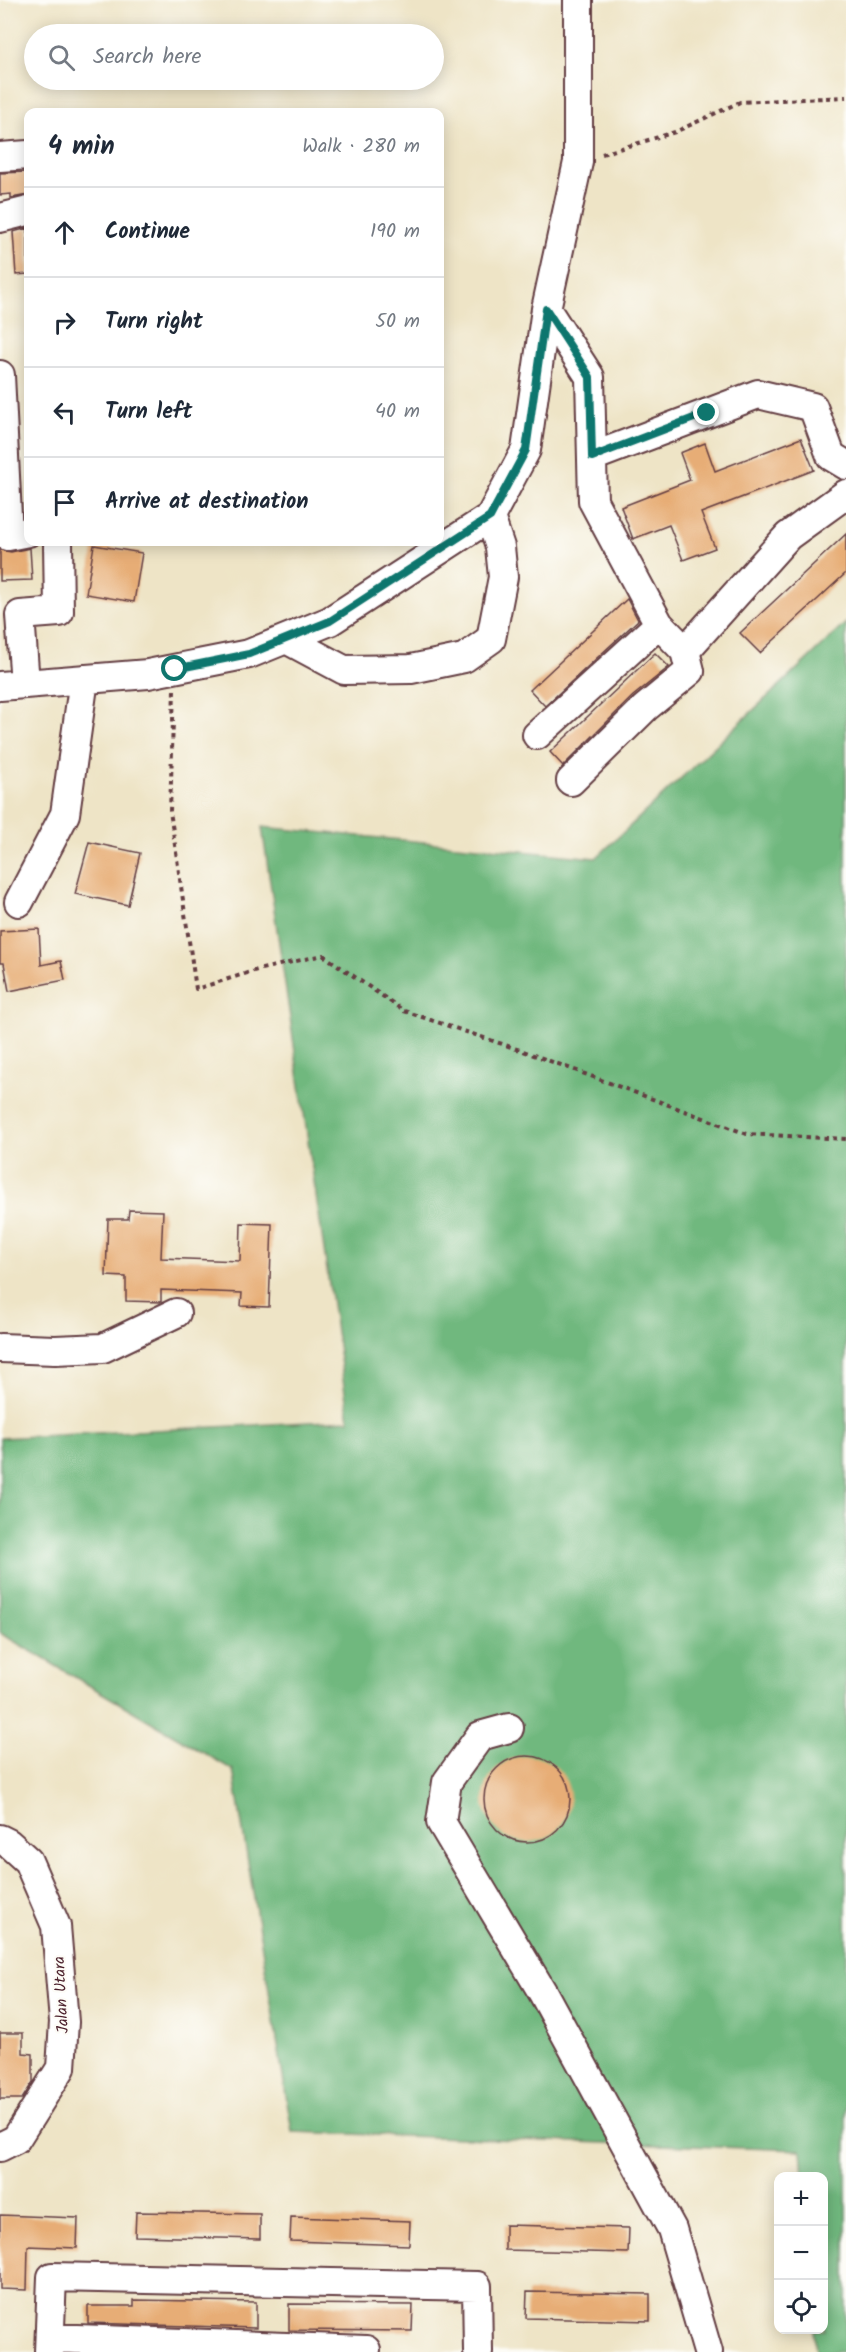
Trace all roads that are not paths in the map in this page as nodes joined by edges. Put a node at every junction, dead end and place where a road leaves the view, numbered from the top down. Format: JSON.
{"nodes":[{"id":1,"x":578,"y":0,"type":"edge"},
{"id":2,"x":24,"y":155,"type":"edge"},
{"id":3,"x":0,"y":157,"type":"edge"},
{"id":4,"x":24,"y":213,"type":"edge"},
{"id":5,"x":0,"y":218,"type":"edge"},
{"id":6,"x":546,"y":309,"type":"junction"},
{"id":7,"x":0,"y":375,"type":"edge"},
{"id":8,"x":2,"y":447,"type":"edge"},
{"id":9,"x":592,"y":457,"type":"junction"},
{"id":10,"x":846,"y":465,"type":"edge"},
{"id":11,"x":846,"y":494,"type":"edge"},
{"id":12,"x":4,"y":514,"type":"edge"},
{"id":13,"x":490,"y":517,"type":"junction"},
{"id":14,"x":24,"y":533,"type":"edge"},
{"id":15,"x":58,"y":546,"type":"edge"},
{"id":16,"x":659,"y":624,"type":"junction"},
{"id":17,"x":286,"y":639,"type":"junction"},
{"id":18,"x":685,"y":651,"type":"junction"},
{"id":19,"x":84,"y":679,"type":"junction"},
{"id":20,"x":12,"y":685,"type":"edge"},
{"id":21,"x":537,"y":735,"type":"dead end"},
{"id":22,"x":571,"y":781,"type":"dead end"},
{"id":23,"x":19,"y":902,"type":"dead end"},
{"id":24,"x":176,"y":1313,"type":"dead end"},
{"id":25,"x":0,"y":1348,"type":"edge"},
{"id":26,"x":509,"y":1728,"type":"dead end"},
{"id":27,"x":0,"y":1839,"type":"edge"},
{"id":28,"x":0,"y":2147,"type":"edge"},
{"id":29,"x":49,"y":2345,"type":"edge"},
{"id":30,"x":366,"y":2350,"type":"dead end"},
{"id":31,"x":478,"y":2352,"type":"edge"},
{"id":32,"x":708,"y":2352,"type":"edge"}],
"edges":[{"from":1,"to":6,"type":"street"},
{"from":2,"to":3,"type":"street"},
{"from":4,"to":5,"type":"street"},
{"from":6,"to":9,"type":"street"},
{"from":6,"to":13,"type":"street"},
{"from":7,"to":8,"type":"street"},
{"from":8,"to":12,"type":"street"},
{"from":9,"to":10,"type":"street"},
{"from":9,"to":16,"type":"street"},
{"from":11,"to":18,"type":"street"},
{"from":12,"to":14,"type":"street"},
{"from":13,"to":17,"type":"street"},
{"from":13,"to":17,"type":"street"},
{"from":15,"to":20,"type":"street"},
{"from":16,"to":18,"type":"street"},
{"from":16,"to":21,"type":"street"},
{"from":17,"to":19,"type":"street"},
{"from":18,"to":22,"type":"street"},
{"from":19,"to":20,"type":"street"},
{"from":19,"to":23,"type":"street"},
{"from":24,"to":25,"type":"street"},
{"from":26,"to":32,"type":"street"},
{"from":27,"to":28,"type":"street","name":"Jalan Utara"},
{"from":29,"to":30,"type":"street"},
{"from":29,"to":31,"type":"street"}]}
